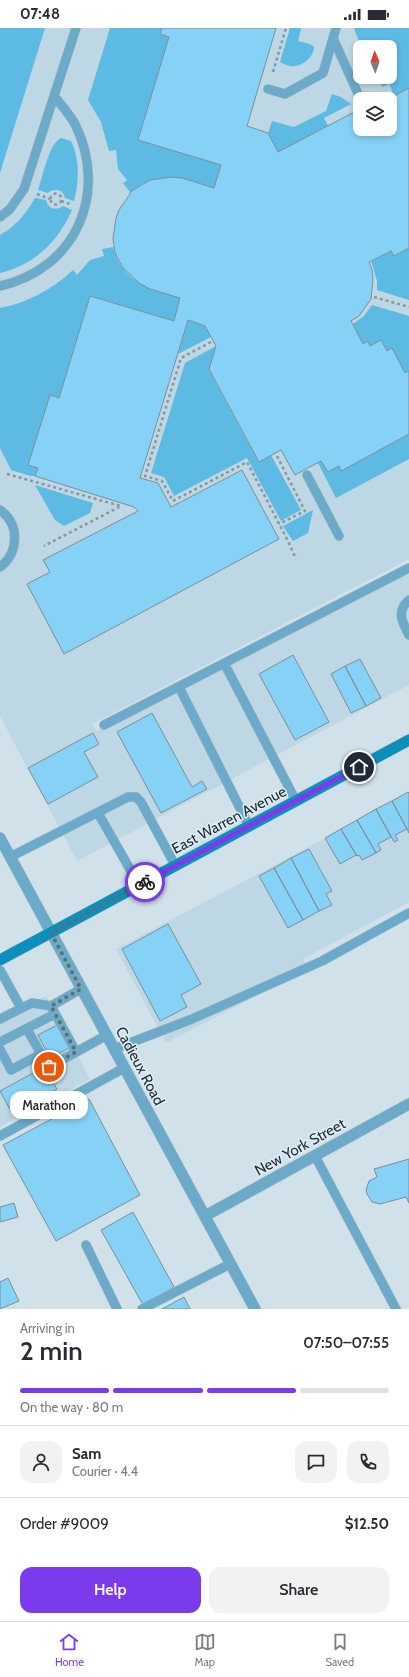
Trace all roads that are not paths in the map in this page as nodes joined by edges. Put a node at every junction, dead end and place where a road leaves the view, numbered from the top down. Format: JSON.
{"nodes":[{"id":1,"x":76,"y":28,"type":"edge"},
{"id":2,"x":336,"y":28,"type":"edge"},
{"id":3,"x":333,"y":38,"type":"junction"},
{"id":4,"x":268,"y":89,"type":"dead end"},
{"id":5,"x":357,"y":92,"type":"edge"},
{"id":6,"x":55,"y":97,"type":"junction"},
{"id":7,"x":0,"y":217,"type":"edge"},
{"id":8,"x":0,"y":286,"type":"edge"},
{"id":9,"x":307,"y":475,"type":"dead end"},
{"id":10,"x":0,"y":510,"type":"edge"},
{"id":11,"x":339,"y":536,"type":"dead end"},
{"id":12,"x":0,"y":567,"type":"edge"},
{"id":13,"x":409,"y":568,"type":"edge"},
{"id":14,"x":409,"y":600,"type":"edge"},
{"id":15,"x":409,"y":635,"type":"edge"},
{"id":16,"x":224,"y":663,"type":"junction"},
{"id":17,"x":179,"y":686,"type":"junction"},
{"id":18,"x":104,"y":726,"type":"dead end"},
{"id":19,"x":409,"y":740,"type":"edge"},
{"id":20,"x":296,"y":801,"type":"junction"},
{"id":21,"x":98,"y":813,"type":"junction"},
{"id":22,"x":249,"y":826,"type":"junction"},
{"id":23,"x":0,"y":838,"type":"edge"},
{"id":24,"x":10,"y":857,"type":"junction"},
{"id":25,"x":175,"y":866,"type":"junction"},
{"id":26,"x":139,"y":885,"type":"junction"},
{"id":27,"x":409,"y":913,"type":"edge"},
{"id":28,"x":51,"y":933,"type":"junction"},
{"id":29,"x":0,"y":960,"type":"edge"},
{"id":30,"x":0,"y":970,"type":"edge"},
{"id":31,"x":81,"y":989,"type":"junction"},
{"id":32,"x":22,"y":1008,"type":"junction"},
{"id":33,"x":53,"y":1010,"type":"junction"},
{"id":34,"x":0,"y":1019,"type":"edge"},
{"id":35,"x":27,"y":1029,"type":"junction"},
{"id":36,"x":106,"y":1035,"type":"junction"},
{"id":37,"x":0,"y":1042,"type":"edge"},
{"id":38,"x":114,"y":1049,"type":"junction"},
{"id":39,"x":0,"y":1050,"type":"edge"},
{"id":40,"x":76,"y":1052,"type":"junction"},
{"id":41,"x":41,"y":1054,"type":"junction"},
{"id":42,"x":124,"y":1068,"type":"junction"},
{"id":43,"x":409,"y":1104,"type":"edge"},
{"id":44,"x":0,"y":1136,"type":"edge"},
{"id":45,"x":315,"y":1156,"type":"junction"},
{"id":46,"x":205,"y":1216,"type":"junction"},
{"id":47,"x":86,"y":1245,"type":"dead end"},
{"id":48,"x":230,"y":1264,"type":"junction"},
{"id":49,"x":117,"y":1309,"type":"edge"},
{"id":50,"x":142,"y":1309,"type":"edge"},
{"id":51,"x":255,"y":1309,"type":"edge"},
{"id":52,"x":396,"y":1309,"type":"edge"}],
"edges":[{"from":1,"to":6,"type":"lane"},
{"from":2,"to":3,"type":"lane"},
{"from":3,"to":4,"type":"lane"},
{"from":3,"to":5,"type":"lane"},
{"from":6,"to":7,"type":"lane"},
{"from":6,"to":8,"type":"lane"},
{"from":9,"to":11,"type":"lane"},
{"from":10,"to":12,"type":"lane"},
{"from":13,"to":16,"type":"lane"},
{"from":14,"to":15,"type":"lane"},
{"from":16,"to":17,"type":"lane"},
{"from":16,"to":20,"type":"lane"},
{"from":17,"to":18,"type":"lane"},
{"from":17,"to":22,"type":"lane"},
{"from":19,"to":20,"type":"main road","name":"East Warren Avenue"},
{"from":20,"to":22,"type":"main road","name":"East Warren Avenue"},
{"from":21,"to":24,"type":"lane"},
{"from":21,"to":25,"type":"lane"},
{"from":21,"to":26,"type":"lane"},
{"from":22,"to":25,"type":"main road","name":"East Warren Avenue"},
{"from":23,"to":24,"type":"street","name":"Cadieux Road"},
{"from":24,"to":28,"type":"street","name":"Cadieux Road"},
{"from":25,"to":26,"type":"main road","name":"East Warren Avenue"},
{"from":26,"to":28,"type":"main road","name":"East Warren Avenue"},
{"from":27,"to":38,"type":"lane"},
{"from":28,"to":29,"type":"main road","name":"East Warren Avenue"},
{"from":28,"to":31,"type":"street","name":"Cadieux Road"},
{"from":30,"to":32,"type":"lane"},
{"from":31,"to":33,"type":"lane"},
{"from":31,"to":36,"type":"street","name":"Cadieux Road"},
{"from":32,"to":33,"type":"lane"},
{"from":32,"to":34,"type":"lane"},
{"from":33,"to":35,"type":"lane"},
{"from":33,"to":40,"type":"lane"},
{"from":35,"to":37,"type":"lane"},
{"from":35,"to":41,"type":"lane"},
{"from":36,"to":38,"type":"street","name":"Cadieux Road"},
{"from":36,"to":40,"type":"lane"},
{"from":38,"to":42,"type":"street","name":"Cadieux Road"},
{"from":39,"to":41,"type":"lane"},
{"from":40,"to":41,"type":"lane"},
{"from":42,"to":44,"type":"lane"},
{"from":42,"to":46,"type":"street","name":"Cadieux Road"},
{"from":43,"to":45,"type":"street","name":"New York Street"},
{"from":45,"to":46,"type":"street","name":"New York Street"},
{"from":45,"to":52,"type":"lane"},
{"from":46,"to":48,"type":"street","name":"Cadieux Road"},
{"from":47,"to":49,"type":"lane"},
{"from":48,"to":50,"type":"lane"},
{"from":48,"to":51,"type":"street","name":"Cadieux Road"}]}
